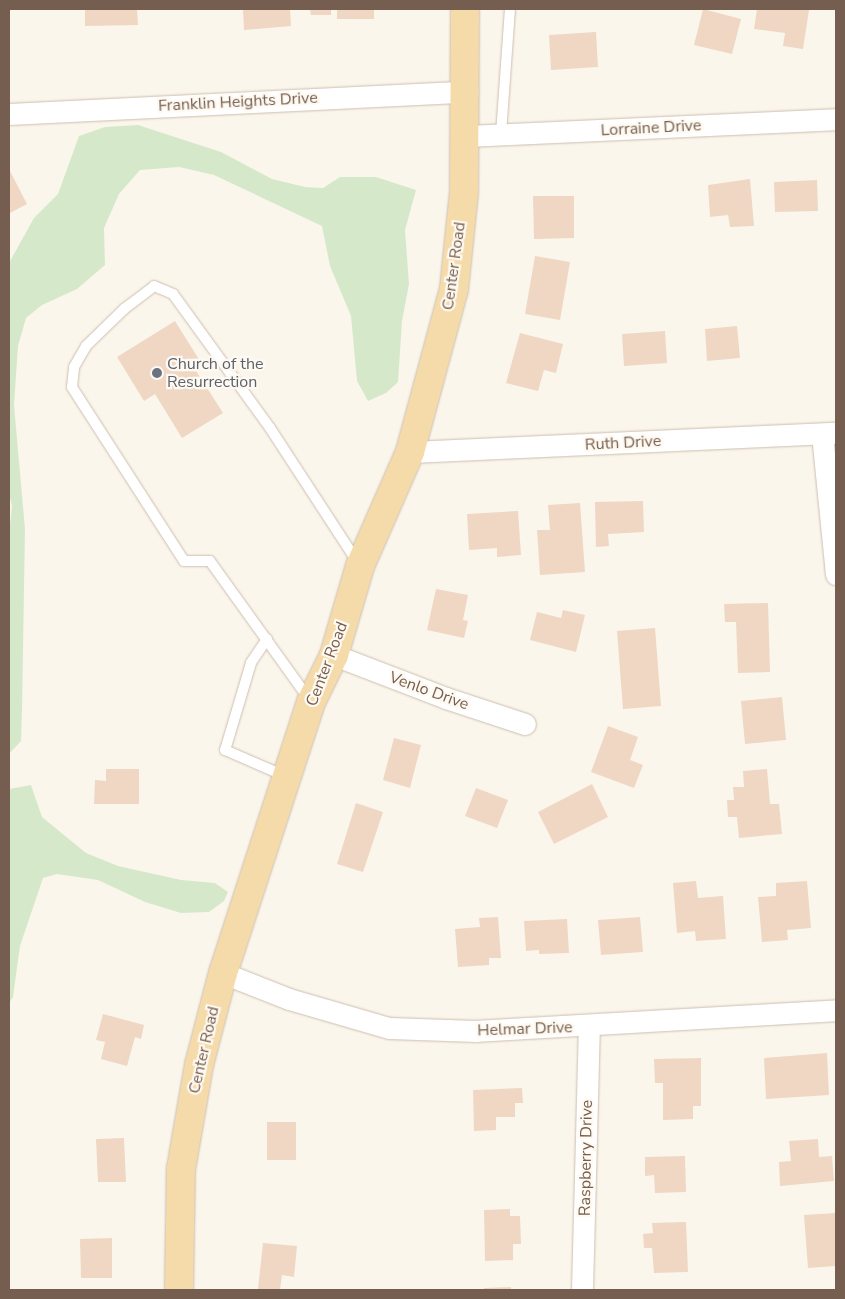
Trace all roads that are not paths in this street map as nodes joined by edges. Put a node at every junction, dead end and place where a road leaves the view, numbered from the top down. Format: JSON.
{"nodes":[{"id":1,"x":466,"y":9,"type":"edge"},
{"id":2,"x":510,"y":9,"type":"edge"},
{"id":3,"x":467,"y":92,"type":"junction"},
{"id":4,"x":9,"y":114,"type":"edge"},
{"id":5,"x":836,"y":119,"type":"edge"},
{"id":6,"x":501,"y":134,"type":"junction"},
{"id":7,"x":466,"y":136,"type":"junction"},
{"id":8,"x":829,"y":433,"type":"edge"},
{"id":9,"x":410,"y":452,"type":"junction"},
{"id":10,"x":360,"y":566,"type":"junction"},
{"id":11,"x":836,"y":574,"type":"edge"},
{"id":12,"x":267,"y":640,"type":"junction"},
{"id":13,"x":334,"y":655,"type":"junction"},
{"id":14,"x":312,"y":702,"type":"junction"},
{"id":15,"x":525,"y":724,"type":"dead end"},
{"id":16,"x":287,"y":777,"type":"junction"},
{"id":17,"x":223,"y":973,"type":"junction"},
{"id":18,"x":836,"y":1010,"type":"edge"},
{"id":19,"x":589,"y":1026,"type":"junction"},
{"id":20,"x":179,"y":1290,"type":"edge"},
{"id":21,"x":582,"y":1290,"type":"edge"}],
"edges":[{"from":1,"to":3,"type":"main road","name":"Center Road"},
{"from":2,"to":6,"type":"lane"},
{"from":3,"to":4,"type":"street","name":"Franklin Heights Drive"},
{"from":3,"to":7,"type":"main road","name":"Center Road"},
{"from":5,"to":6,"type":"street","name":"Lorraine Drive"},
{"from":6,"to":7,"type":"street","name":"Lorraine Drive"},
{"from":7,"to":9,"type":"main road","name":"Center Road"},
{"from":8,"to":9,"type":"street","name":"Ruth Drive"},
{"from":8,"to":11,"type":"street"},
{"from":9,"to":10,"type":"main road","name":"Center Road"},
{"from":10,"to":12,"type":"lane"},
{"from":10,"to":13,"type":"main road","name":"Center Road"},
{"from":12,"to":14,"type":"lane"},
{"from":12,"to":16,"type":"lane"},
{"from":13,"to":14,"type":"main road","name":"Center Road"},
{"from":13,"to":15,"type":"street","name":"Venlo Drive"},
{"from":14,"to":16,"type":"main road","name":"Center Road"},
{"from":16,"to":17,"type":"main road","name":"Center Road"},
{"from":17,"to":19,"type":"street","name":"Helmar Drive"},
{"from":17,"to":20,"type":"main road","name":"Center Road"},
{"from":18,"to":19,"type":"street","name":"Helmar Drive"},
{"from":19,"to":21,"type":"street","name":"Raspberry Drive"}]}
